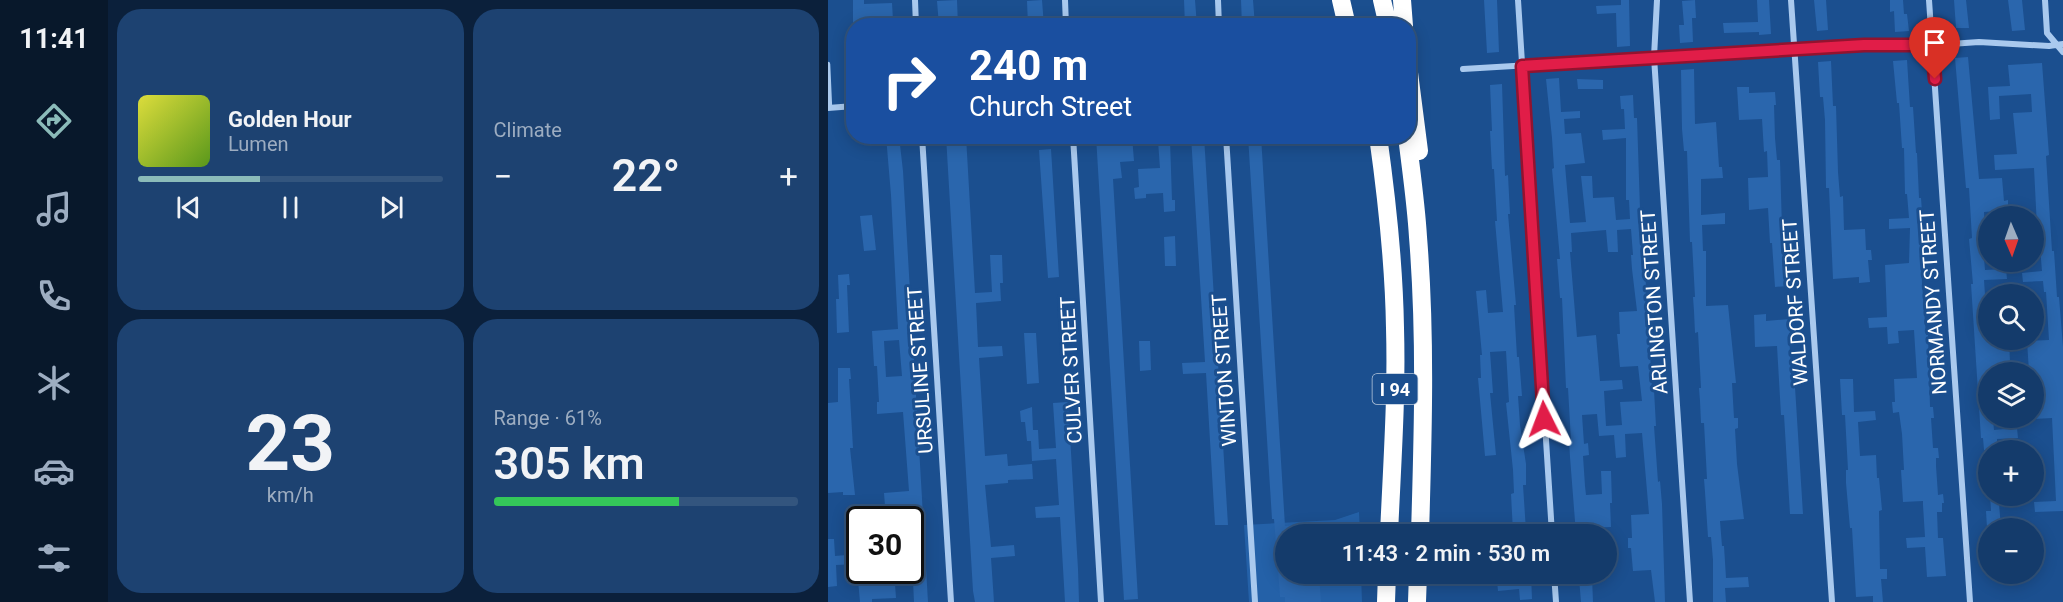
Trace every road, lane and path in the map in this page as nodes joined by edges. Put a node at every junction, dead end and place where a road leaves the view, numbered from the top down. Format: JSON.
{"nodes":[{"id":1,"x":915,"y":0,"type":"edge"},
{"id":2,"x":1065,"y":0,"type":"edge"},
{"id":3,"x":1218,"y":0,"type":"edge"},
{"id":4,"x":1341,"y":0,"type":"edge"},
{"id":5,"x":1354,"y":0,"type":"edge"},
{"id":6,"x":1382,"y":0,"type":"edge"},
{"id":7,"x":1402,"y":0,"type":"edge"},
{"id":8,"x":1518,"y":0,"type":"edge"},
{"id":9,"x":1657,"y":0,"type":"edge"},
{"id":10,"x":1791,"y":0,"type":"edge"},
{"id":11,"x":1929,"y":0,"type":"edge"},
{"id":12,"x":2045,"y":0,"type":"edge"},
{"id":13,"x":916,"y":18,"type":"edge"},
{"id":14,"x":1066,"y":18,"type":"edge"},
{"id":15,"x":1219,"y":18,"type":"edge"},
{"id":16,"x":1345,"y":18,"type":"edge"},
{"id":17,"x":1357,"y":18,"type":"edge"},
{"id":18,"x":1386,"y":18,"type":"edge"},
{"id":19,"x":1403,"y":18,"type":"edge"},
{"id":20,"x":1932,"y":45,"type":"junction"},
{"id":21,"x":2060,"y":45,"type":"edge"},
{"id":22,"x":1794,"y":49,"type":"junction"},
{"id":23,"x":2063,"y":52,"type":"edge"},
{"id":24,"x":1654,"y":57,"type":"junction"},
{"id":25,"x":828,"y":64,"type":"edge"},
{"id":26,"x":1522,"y":66,"type":"junction"},
{"id":27,"x":1463,"y":69,"type":"dead end"},
{"id":28,"x":828,"y":82,"type":"edge"},
{"id":29,"x":846,"y":107,"type":"edge"},
{"id":30,"x":829,"y":108,"type":"edge"},
{"id":31,"x":1416,"y":131,"type":"edge"},
{"id":32,"x":922,"y":144,"type":"edge"},
{"id":33,"x":1073,"y":144,"type":"edge"},
{"id":34,"x":1226,"y":144,"type":"edge"},
{"id":35,"x":1371,"y":144,"type":"edge"},
{"id":36,"x":1379,"y":144,"type":"edge"},
{"id":37,"x":1408,"y":144,"type":"edge"},
{"id":38,"x":1391,"y":245,"type":"junction"},
{"id":39,"x":1423,"y":329,"type":"junction"},
{"id":40,"x":1389,"y":524,"type":"edge"},
{"id":41,"x":1420,"y":524,"type":"edge"},
{"id":42,"x":1550,"y":524,"type":"edge"},
{"id":43,"x":1387,"y":584,"type":"edge"},
{"id":44,"x":1418,"y":584,"type":"edge"},
{"id":45,"x":1555,"y":584,"type":"edge"},
{"id":46,"x":951,"y":602,"type":"edge"},
{"id":47,"x":1101,"y":602,"type":"edge"},
{"id":48,"x":1255,"y":602,"type":"edge"},
{"id":49,"x":1386,"y":602,"type":"edge"},
{"id":50,"x":1417,"y":602,"type":"edge"},
{"id":51,"x":1556,"y":602,"type":"edge"},
{"id":52,"x":1690,"y":602,"type":"edge"},
{"id":53,"x":1832,"y":602,"type":"edge"},
{"id":54,"x":1970,"y":602,"type":"edge"}],
"edges":[{"from":1,"to":13,"type":"street"},
{"from":2,"to":14,"type":"street"},
{"from":3,"to":15,"type":"street"},
{"from":4,"to":16,"type":"highway"},
{"from":5,"to":17,"type":"highway"},
{"from":6,"to":18,"type":"highway"},
{"from":7,"to":19,"type":"highway"},
{"from":8,"to":26,"type":"street"},
{"from":9,"to":24,"type":"street","name":"ARLINGTON STREET"},
{"from":10,"to":22,"type":"street","name":"WALDORF STREET"},
{"from":11,"to":20,"type":"street","name":"NORMANDY STREET"},
{"from":12,"to":21,"type":"street"},
{"from":20,"to":21,"type":"street"},
{"from":20,"to":22,"type":"street"},
{"from":20,"to":54,"type":"street","name":"NORMANDY STREET"},
{"from":21,"to":23,"type":"street"},
{"from":22,"to":24,"type":"street"},
{"from":22,"to":53,"type":"street","name":"WALDORF STREET"},
{"from":24,"to":26,"type":"street"},
{"from":24,"to":52,"type":"street","name":"ARLINGTON STREET"},
{"from":25,"to":28,"type":"lane"},
{"from":26,"to":27,"type":"street"},
{"from":26,"to":42,"type":"street"},
{"from":28,"to":30,"type":"lane"},
{"from":29,"to":30,"type":"street"},
{"from":31,"to":39,"type":"highway"},
{"from":32,"to":46,"type":"street","name":"URSULINE STREET"},
{"from":33,"to":47,"type":"street","name":"CULVER STREET"},
{"from":34,"to":48,"type":"street","name":"WINTON STREET"},
{"from":35,"to":38,"type":"highway"},
{"from":36,"to":38,"type":"highway","number":"I 94"},
{"from":37,"to":39,"type":"highway","number":"I 94"},
{"from":38,"to":40,"type":"highway","number":"I 94"},
{"from":39,"to":41,"type":"highway","number":"I 94"},
{"from":43,"to":49,"type":"highway"},
{"from":44,"to":50,"type":"highway"},
{"from":45,"to":51,"type":"street"}]}
